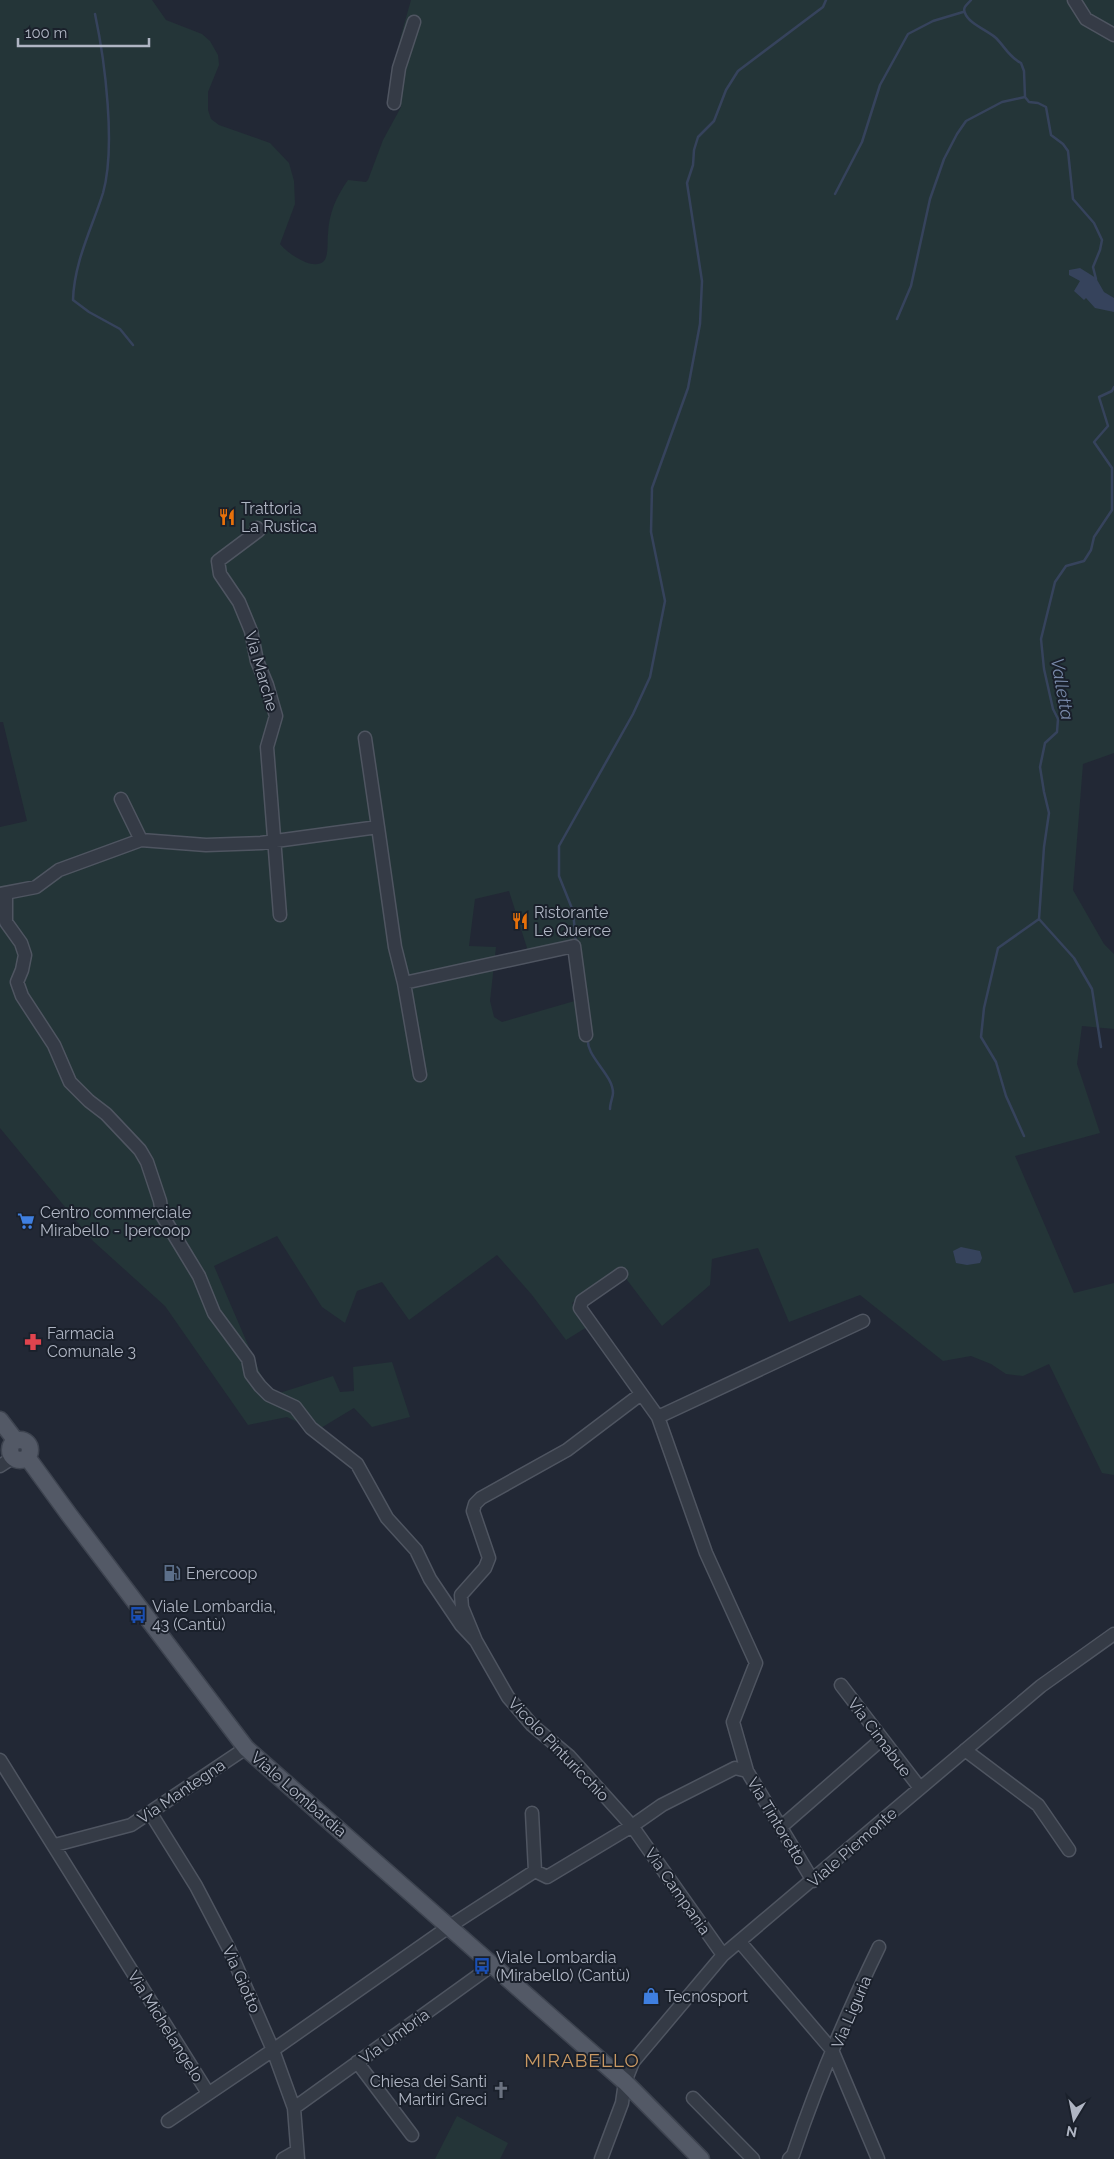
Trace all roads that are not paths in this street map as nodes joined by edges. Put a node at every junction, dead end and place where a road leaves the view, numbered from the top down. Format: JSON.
{"nodes":[{"id":1,"x":1074,"y":0,"type":"edge"},
{"id":2,"x":414,"y":22,"type":"dead end"},
{"id":3,"x":1114,"y":35,"type":"edge"},
{"id":4,"x":394,"y":103,"type":"dead end"},
{"id":5,"x":257,"y":528,"type":"dead end"},
{"id":6,"x":366,"y":738,"type":"dead end"},
{"id":7,"x":121,"y":799,"type":"dead end"},
{"id":8,"x":378,"y":827,"type":"junction"},
{"id":9,"x":141,"y":840,"type":"junction"},
{"id":10,"x":273,"y":841,"type":"junction"},
{"id":11,"x":3,"y":893,"type":"edge"},
{"id":12,"x":280,"y":914,"type":"dead end"},
{"id":13,"x":404,"y":983,"type":"junction"},
{"id":14,"x":586,"y":1035,"type":"dead end"},
{"id":15,"x":420,"y":1075,"type":"dead end"},
{"id":16,"x":621,"y":1274,"type":"dead end"},
{"id":17,"x":863,"y":1321,"type":"dead end"},
{"id":18,"x":642,"y":1394,"type":"junction"},
{"id":19,"x":658,"y":1417,"type":"junction"},
{"id":20,"x":0,"y":1420,"type":"edge"},
{"id":21,"x":14,"y":1455,"type":"edge"},
{"id":22,"x":1110,"y":1636,"type":"edge"},
{"id":23,"x":476,"y":1641,"type":"junction"},
{"id":24,"x":841,"y":1685,"type":"dead end"},
{"id":25,"x":882,"y":1739,"type":"junction"},
{"id":26,"x":246,"y":1748,"type":"junction"},
{"id":27,"x":965,"y":1750,"type":"junction"},
{"id":28,"x":0,"y":1760,"type":"edge"},
{"id":29,"x":747,"y":1771,"type":"junction"},
{"id":30,"x":920,"y":1788,"type":"junction"},
{"id":31,"x":150,"y":1812,"type":"junction"},
{"id":32,"x":532,"y":1813,"type":"dead end"},
{"id":33,"x":632,"y":1826,"type":"junction"},
{"id":34,"x":781,"y":1827,"type":"junction"},
{"id":35,"x":55,"y":1845,"type":"junction"},
{"id":36,"x":1069,"y":1850,"type":"dead end"},
{"id":37,"x":535,"y":1871,"type":"junction"},
{"id":38,"x":813,"y":1880,"type":"junction"},
{"id":39,"x":450,"y":1926,"type":"junction"},
{"id":40,"x":740,"y":1942,"type":"junction"},
{"id":41,"x":880,"y":1948,"type":"dead end"},
{"id":42,"x":724,"y":1955,"type":"junction"},
{"id":43,"x":494,"y":1964,"type":"junction"},
{"id":44,"x":273,"y":2050,"type":"junction"},
{"id":45,"x":832,"y":2050,"type":"junction"},
{"id":46,"x":357,"y":2062,"type":"junction"},
{"id":47,"x":625,"y":2082,"type":"junction"},
{"id":48,"x":208,"y":2093,"type":"junction"},
{"id":49,"x":693,"y":2098,"type":"dead end"},
{"id":50,"x":294,"y":2108,"type":"junction"},
{"id":51,"x":168,"y":2121,"type":"dead end"},
{"id":52,"x":412,"y":2136,"type":"dead end"},
{"id":53,"x":297,"y":2155,"type":"edge"},
{"id":54,"x":283,"y":2159,"type":"edge"},
{"id":55,"x":602,"y":2159,"type":"edge"},
{"id":56,"x":702,"y":2159,"type":"edge"},
{"id":57,"x":753,"y":2159,"type":"edge"},
{"id":58,"x":789,"y":2159,"type":"edge"},
{"id":59,"x":878,"y":2159,"type":"edge"}],
"edges":[{"from":1,"to":3,"type":"street"},
{"from":2,"to":4,"type":"street"},
{"from":5,"to":10,"type":"street","name":"Via Marche"},
{"from":6,"to":8,"type":"street"},
{"from":7,"to":9,"type":"street"},
{"from":8,"to":10,"type":"street"},
{"from":8,"to":13,"type":"street"},
{"from":9,"to":10,"type":"street"},
{"from":9,"to":11,"type":"street"},
{"from":10,"to":12,"type":"street","name":"Via Marche"},
{"from":11,"to":23,"type":"street"},
{"from":13,"to":14,"type":"street"},
{"from":13,"to":15,"type":"street"},
{"from":16,"to":18,"type":"street"},
{"from":17,"to":19,"type":"street"},
{"from":18,"to":19,"type":"street"},
{"from":18,"to":23,"type":"street"},
{"from":19,"to":29,"type":"street"},
{"from":20,"to":21,"type":"main road","name":"Viale Lombardia"},
{"from":21,"to":26,"type":"main road","name":"Viale Lombardia"},
{"from":22,"to":27,"type":"street","name":"Viale Piemonte"},
{"from":23,"to":33,"type":"street","name":"Vicolo Pinturicchio"},
{"from":24,"to":25,"type":"street","name":"Via Cimabue"},
{"from":25,"to":30,"type":"street","name":"Via Cimabue"},
{"from":25,"to":34,"type":"street"},
{"from":26,"to":31,"type":"street","name":"Via Mantegna"},
{"from":26,"to":39,"type":"main road","name":"Viale Lombardia"},
{"from":27,"to":30,"type":"street","name":"Viale Piemonte"},
{"from":27,"to":36,"type":"street"},
{"from":28,"to":35,"type":"street","name":"Via Michelangelo"},
{"from":29,"to":33,"type":"street","name":"Via Tintoretto"},
{"from":29,"to":34,"type":"street","name":"Via Tintoretto"},
{"from":30,"to":38,"type":"street","name":"Viale Piemonte"},
{"from":31,"to":35,"type":"street","name":"Via Mantegna"},
{"from":31,"to":44,"type":"street","name":"Via Giotto"},
{"from":32,"to":37,"type":"street"},
{"from":33,"to":37,"type":"street","name":"Via Tintoretto"},
{"from":33,"to":42,"type":"street","name":"Via Campania"},
{"from":34,"to":38,"type":"street","name":"Via Tintoretto"},
{"from":35,"to":48,"type":"street","name":"Via Michelangelo"},
{"from":37,"to":39,"type":"street","name":"Via Michelangelo"},
{"from":38,"to":40,"type":"street","name":"Viale Piemonte"},
{"from":39,"to":43,"type":"main road","name":"Viale Lombardia"},
{"from":39,"to":44,"type":"street","name":"Via Michelangelo"},
{"from":40,"to":42,"type":"street","name":"Viale Piemonte"},
{"from":40,"to":45,"type":"street"},
{"from":41,"to":45,"type":"street","name":"Via Liguria"},
{"from":42,"to":47,"type":"street","name":"Viale Piemonte"},
{"from":43,"to":46,"type":"street","name":"Via Umbria"},
{"from":43,"to":47,"type":"main road","name":"Viale Lombardia"},
{"from":44,"to":48,"type":"street","name":"Via Michelangelo"},
{"from":44,"to":50,"type":"street","name":"Via Giotto"},
{"from":45,"to":58,"type":"street"},
{"from":45,"to":59,"type":"street","name":"Via Liguria"},
{"from":46,"to":50,"type":"street","name":"Via Umbria"},
{"from":46,"to":52,"type":"street"},
{"from":47,"to":55,"type":"street","name":"Viale Piemonte"},
{"from":47,"to":56,"type":"main road","name":"Viale Lombardia"},
{"from":48,"to":51,"type":"street"},
{"from":49,"to":57,"type":"street"},
{"from":50,"to":53,"type":"street","name":"Via Giotto"},
{"from":53,"to":54,"type":"street"}]}
